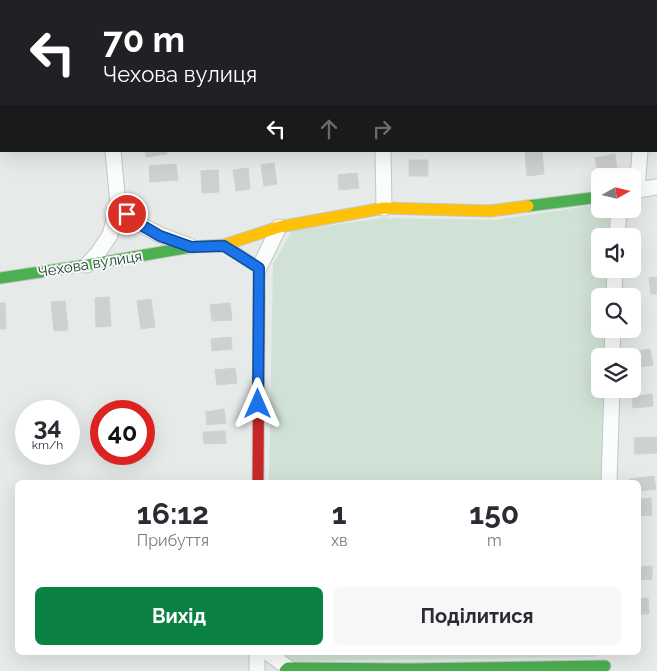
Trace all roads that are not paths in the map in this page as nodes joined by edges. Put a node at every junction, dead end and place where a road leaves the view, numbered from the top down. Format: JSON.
{"nodes":[{"id":1,"x":113,"y":152,"type":"edge"},
{"id":2,"x":383,"y":152,"type":"edge"},
{"id":3,"x":640,"y":152,"type":"edge"},
{"id":4,"x":638,"y":168,"type":"edge"},
{"id":5,"x":657,"y":187,"type":"edge"},
{"id":6,"x":641,"y":190,"type":"edge"},
{"id":7,"x":591,"y":198,"type":"edge"},
{"id":8,"x":118,"y":205,"type":"junction"},
{"id":9,"x":384,"y":208,"type":"junction"},
{"id":10,"x":279,"y":227,"type":"junction"},
{"id":11,"x":224,"y":246,"type":"junction"},
{"id":12,"x":191,"y":247,"type":"junction"},
{"id":13,"x":87,"y":265,"type":"junction"},
{"id":14,"x":259,"y":268,"type":"junction"},
{"id":15,"x":0,"y":278,"type":"edge"},
{"id":16,"x":612,"y":398,"type":"edge"},
{"id":17,"x":258,"y":480,"type":"edge"},
{"id":18,"x":609,"y":480,"type":"edge"},
{"id":19,"x":257,"y":655,"type":"edge"},
{"id":20,"x":270,"y":655,"type":"edge"},
{"id":21,"x":606,"y":663,"type":"edge"},
{"id":22,"x":286,"y":669,"type":"edge"},
{"id":23,"x":257,"y":671,"type":"edge"}],
"edges":[{"from":1,"to":8,"type":"street"},
{"from":2,"to":9,"type":"street"},
{"from":3,"to":4,"type":"street"},
{"from":5,"to":6,"type":"street"},
{"from":7,"to":9,"type":"street","name":"Чехова вулиця"},
{"from":8,"to":12,"type":"street"},
{"from":8,"to":13,"type":"street"},
{"from":9,"to":10,"type":"street","name":"Чехова вулиця"},
{"from":10,"to":11,"type":"street","name":"Чехова вулиця"},
{"from":10,"to":14,"type":"street"},
{"from":11,"to":12,"type":"street","name":"Чехова вулиця"},
{"from":11,"to":14,"type":"street"},
{"from":12,"to":13,"type":"street","name":"Чехова вулиця"},
{"from":13,"to":15,"type":"street","name":"Чехова вулиця"},
{"from":14,"to":17,"type":"street"},
{"from":16,"to":18,"type":"street"},
{"from":19,"to":23,"type":"street"},
{"from":20,"to":22,"type":"street"},
{"from":21,"to":22,"type":"street"}]}
